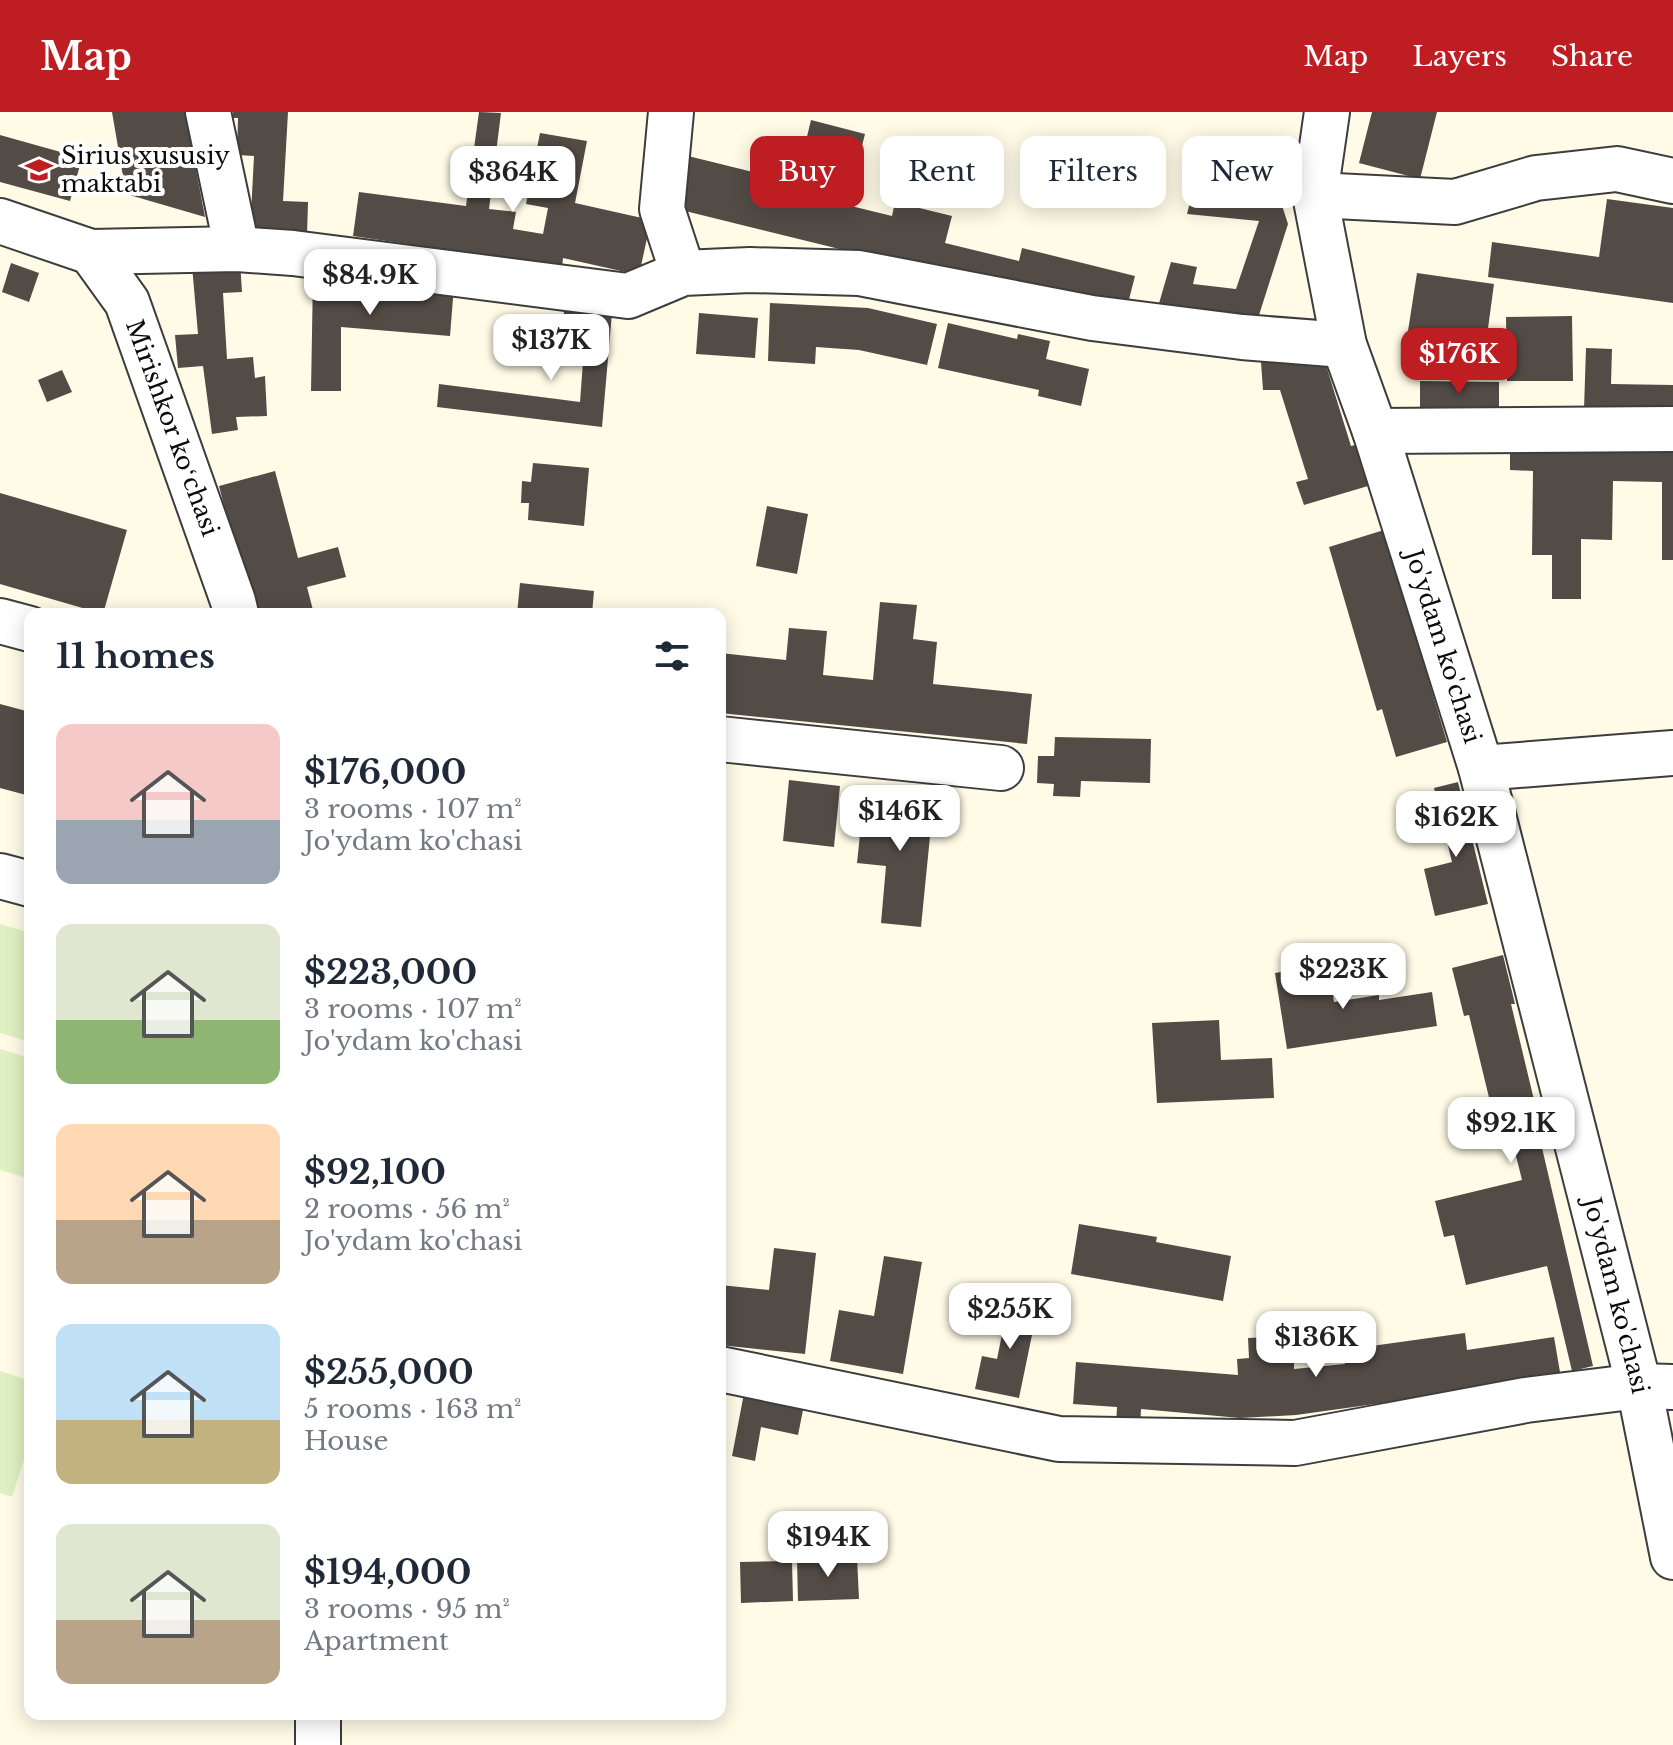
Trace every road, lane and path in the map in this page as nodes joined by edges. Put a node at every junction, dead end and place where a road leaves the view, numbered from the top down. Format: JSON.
{"nodes":[{"id":1,"x":208,"y":112,"type":"edge"},
{"id":2,"x":671,"y":112,"type":"edge"},
{"id":3,"x":1327,"y":112,"type":"edge"},
{"id":4,"x":1673,"y":181,"type":"edge"},
{"id":5,"x":1315,"y":195,"type":"junction"},
{"id":6,"x":0,"y":221,"type":"edge"},
{"id":7,"x":237,"y":249,"type":"junction"},
{"id":8,"x":91,"y":252,"type":"junction"},
{"id":9,"x":683,"y":273,"type":"junction"},
{"id":10,"x":1344,"y":345,"type":"junction"},
{"id":11,"x":1673,"y":429,"type":"edge"},
{"id":12,"x":1375,"y":431,"type":"junction"},
{"id":13,"x":234,"y":608,"type":"edge"},
{"id":14,"x":0,"y":621,"type":"edge"},
{"id":15,"x":24,"y":627,"type":"edge"},
{"id":16,"x":726,"y":740,"type":"edge"},
{"id":17,"x":1673,"y":753,"type":"edge"},
{"id":18,"x":1001,"y":768,"type":"dead end"},
{"id":19,"x":1481,"y":768,"type":"junction"},
{"id":20,"x":0,"y":876,"type":"edge"},
{"id":21,"x":24,"y":882,"type":"edge"},
{"id":22,"x":726,"y":1370,"type":"edge"},
{"id":23,"x":1656,"y":1386,"type":"edge"},
{"id":24,"x":1673,"y":1557,"type":"edge"},
{"id":25,"x":318,"y":1720,"type":"edge"},
{"id":26,"x":318,"y":1745,"type":"edge"}],
"edges":[{"from":1,"to":7,"type":"street"},
{"from":2,"to":9,"type":"street"},
{"from":3,"to":5,"type":"street","name":"Jo'ydam ko'chasi"},
{"from":4,"to":5,"type":"street"},
{"from":5,"to":10,"type":"street","name":"Jo'ydam ko'chasi"},
{"from":6,"to":8,"type":"street"},
{"from":7,"to":8,"type":"street"},
{"from":7,"to":9,"type":"street"},
{"from":8,"to":13,"type":"street","name":"Mirishkor koʻchasi"},
{"from":9,"to":10,"type":"street"},
{"from":10,"to":12,"type":"street","name":"Jo'ydam ko'chasi"},
{"from":11,"to":12,"type":"street"},
{"from":12,"to":19,"type":"street","name":"Jo'ydam ko'chasi"},
{"from":14,"to":15,"type":"street"},
{"from":16,"to":18,"type":"street"},
{"from":17,"to":19,"type":"street"},
{"from":19,"to":23,"type":"street","name":"Jo'ydam ko'chasi"},
{"from":20,"to":21,"type":"street"},
{"from":22,"to":23,"type":"street"},
{"from":23,"to":24,"type":"street","name":"Jo'ydam ko'chasi"},
{"from":25,"to":26,"type":"street"}]}
